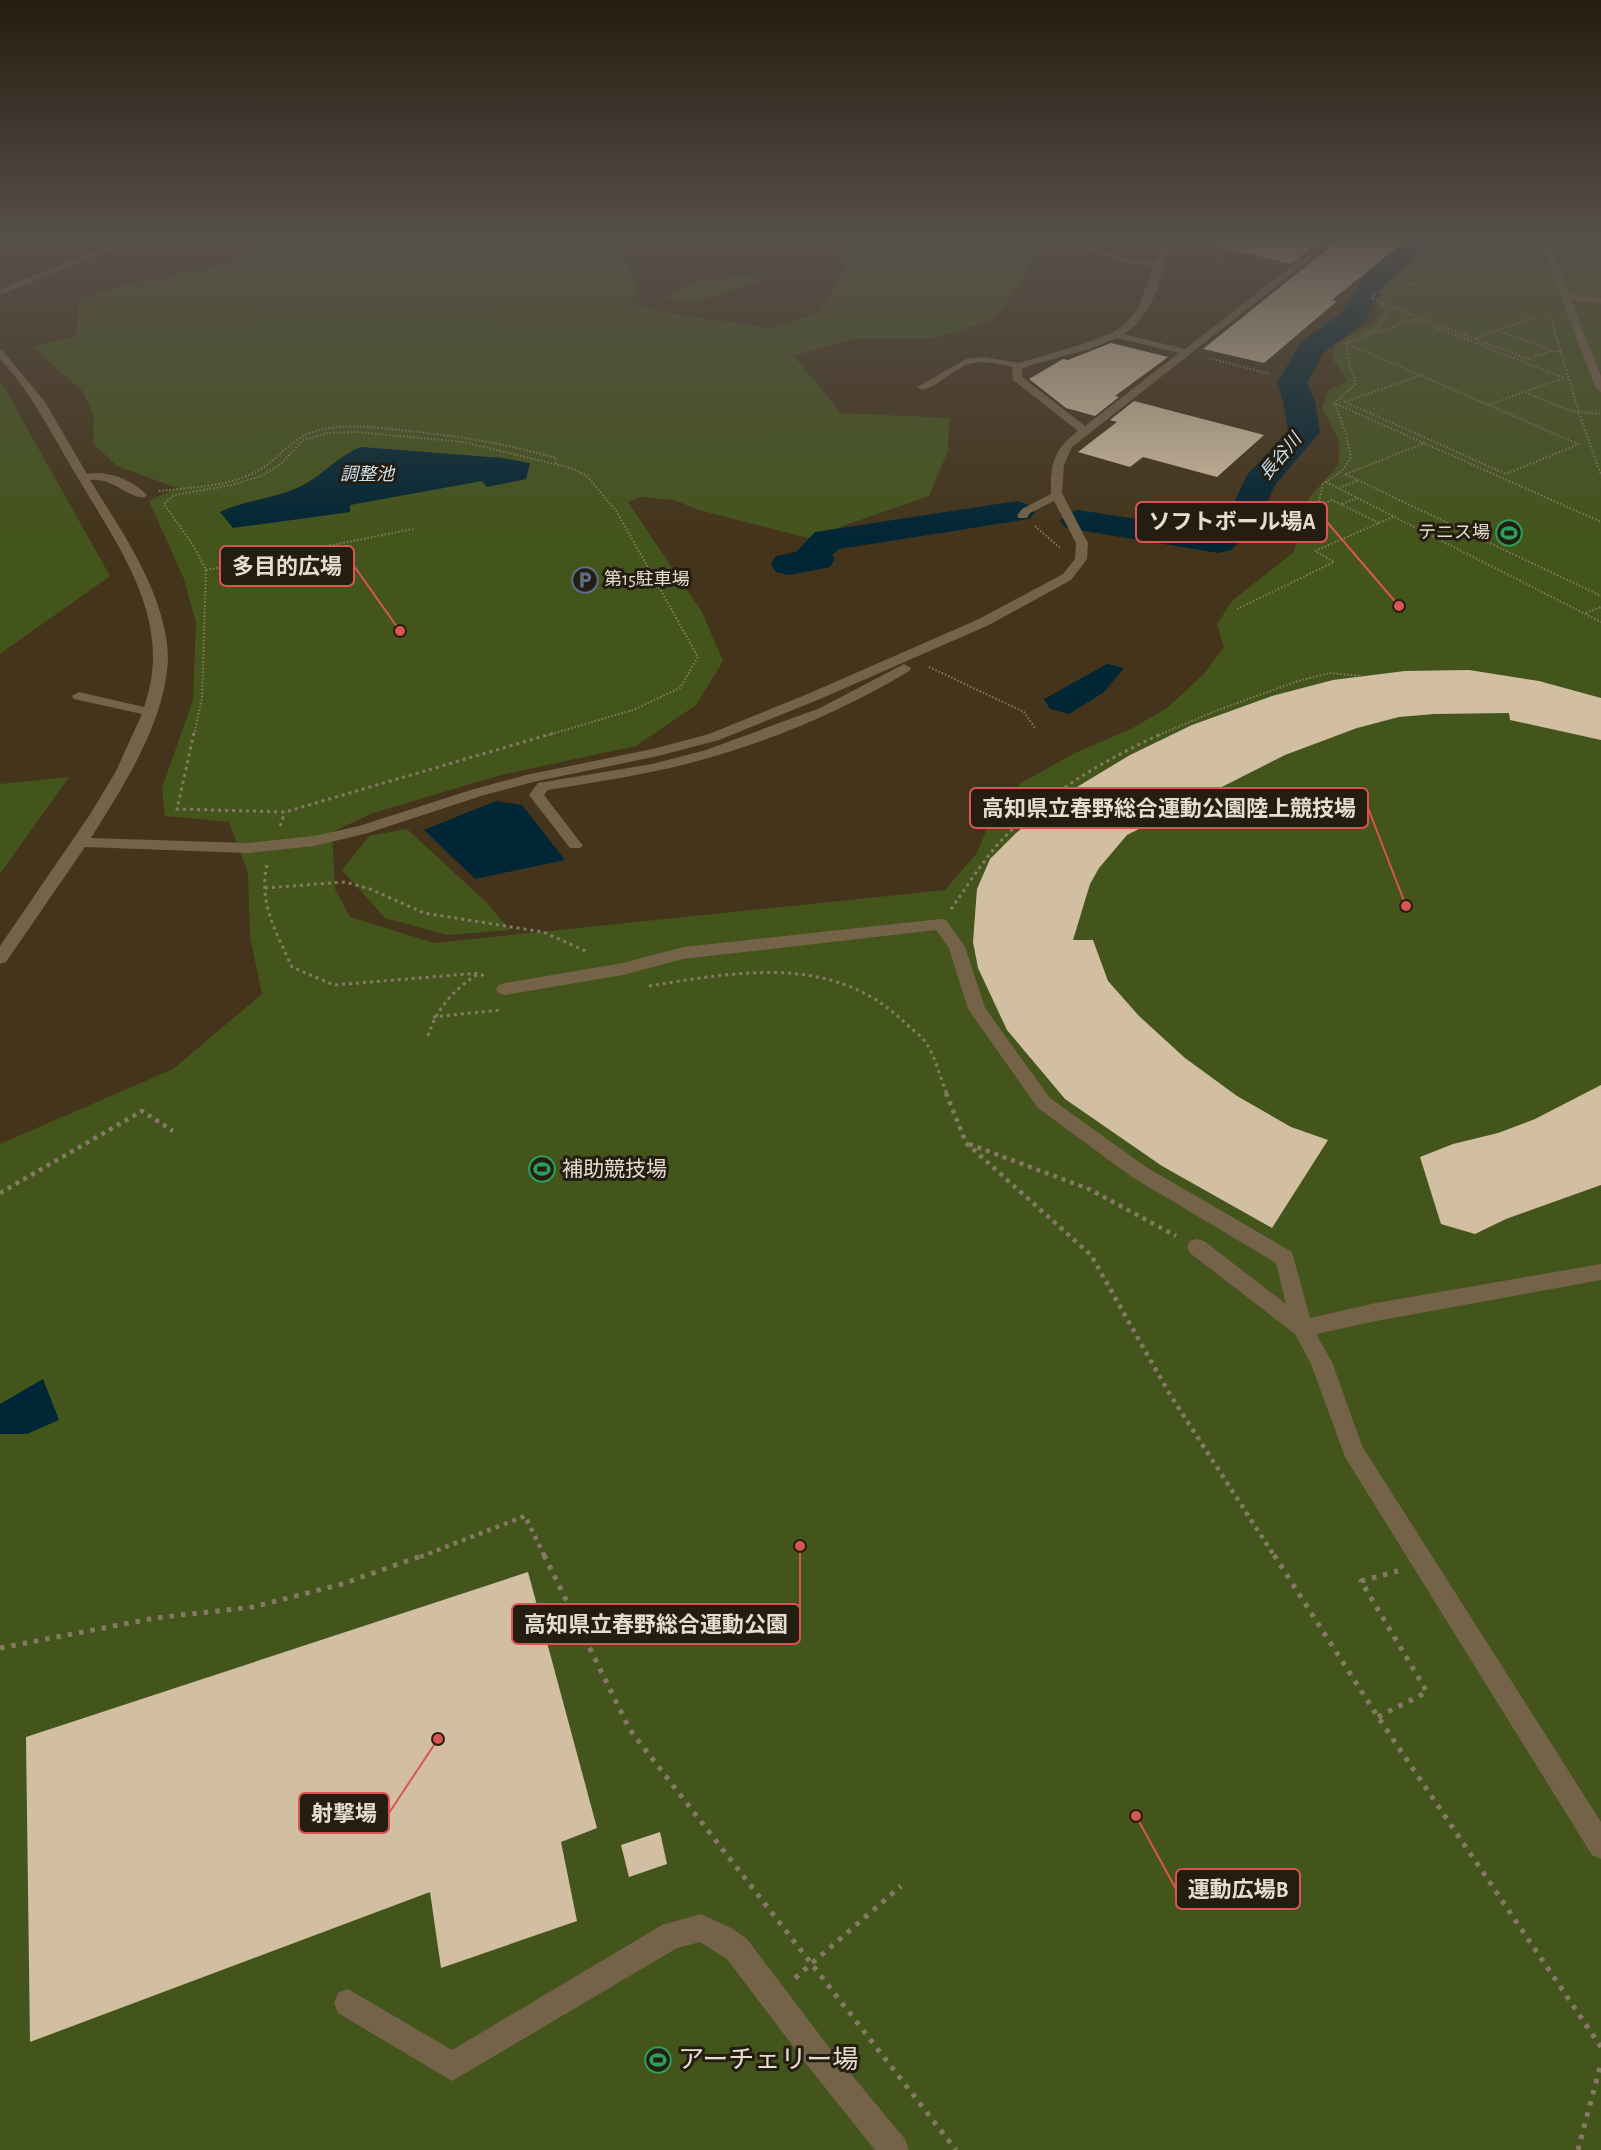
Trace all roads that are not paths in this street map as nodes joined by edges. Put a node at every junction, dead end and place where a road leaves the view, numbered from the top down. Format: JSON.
{"nodes":[{"id":1,"x":1114,"y":336,"type":"edge"},
{"id":2,"x":1123,"y":336,"type":"edge"},
{"id":3,"x":1207,"y":336,"type":"edge"},
{"id":4,"x":1581,"y":336,"type":"edge"},
{"id":5,"x":1187,"y":352,"type":"junction"},
{"id":6,"x":0,"y":353,"type":"edge"},
{"id":7,"x":1020,"y":366,"type":"junction"},
{"id":8,"x":922,"y":387,"type":"dead end"},
{"id":9,"x":1601,"y":389,"type":"edge"},
{"id":10,"x":1084,"y":430,"type":"junction"},
{"id":11,"x":83,"y":478,"type":"junction"},
{"id":12,"x":141,"y":495,"type":"road end"},
{"id":13,"x":1057,"y":495,"type":"junction"},
{"id":14,"x":1023,"y":516,"type":"road end"},
{"id":15,"x":974,"y":626,"type":"junction"},
{"id":16,"x":80,"y":696,"type":"dead end"},
{"id":17,"x":149,"y":712,"type":"junction"},
{"id":18,"x":79,"y":842,"type":"junction"},
{"id":19,"x":575,"y":845,"type":"dead end"},
{"id":20,"x":0,"y":958,"type":"edge"},
{"id":21,"x":505,"y":989,"type":"road end"},
{"id":22,"x":1197,"y":1247,"type":"road end"},
{"id":23,"x":1601,"y":1272,"type":"edge"},
{"id":24,"x":1302,"y":1328,"type":"junction"},
{"id":25,"x":1601,"y":1846,"type":"edge"},
{"id":26,"x":348,"y":2003,"type":"dead end"},
{"id":27,"x":894,"y":2150,"type":"edge"}],
"edges":[{"from":1,"to":7,"type":"street"},
{"from":2,"to":5,"type":"street"},
{"from":3,"to":5,"type":"street"},
{"from":4,"to":9,"type":"street"},
{"from":5,"to":10,"type":"street"},
{"from":6,"to":11,"type":"street"},
{"from":7,"to":8,"type":"street"},
{"from":7,"to":10,"type":"street"},
{"from":10,"to":13,"type":"street"},
{"from":11,"to":12,"type":"street"},
{"from":11,"to":17,"type":"street"},
{"from":13,"to":14,"type":"street"},
{"from":13,"to":15,"type":"street"},
{"from":15,"to":18,"type":"street"},
{"from":15,"to":19,"type":"street"},
{"from":16,"to":17,"type":"street"},
{"from":17,"to":18,"type":"street"},
{"from":18,"to":20,"type":"street"},
{"from":21,"to":24,"type":"street"},
{"from":22,"to":24,"type":"street"},
{"from":23,"to":24,"type":"street"},
{"from":24,"to":25,"type":"street"},
{"from":26,"to":27,"type":"street"}]}
